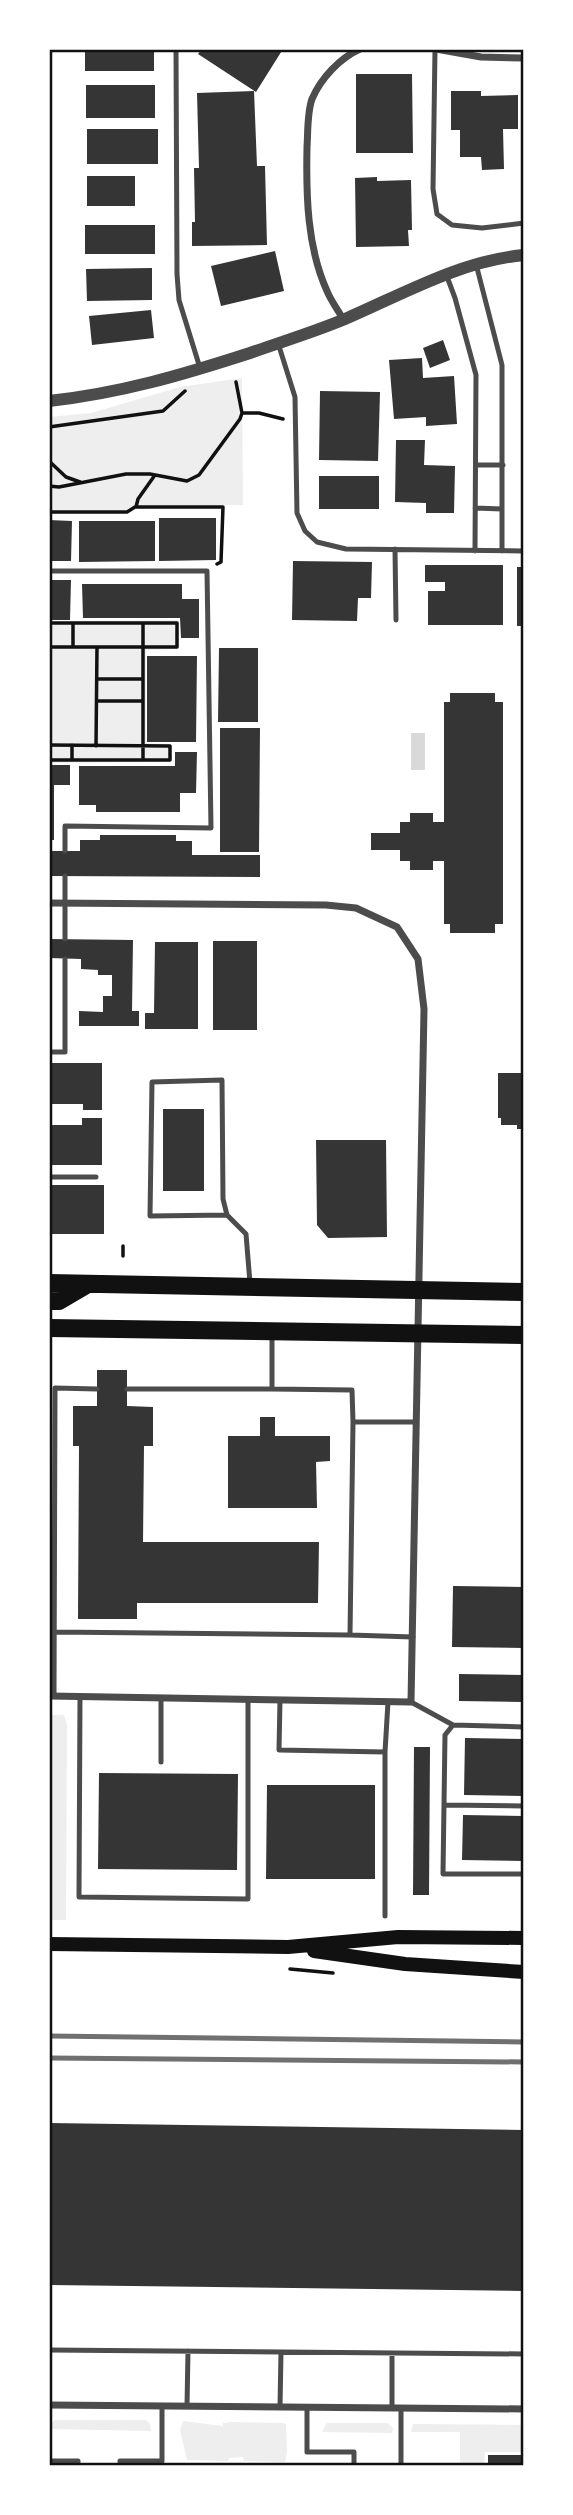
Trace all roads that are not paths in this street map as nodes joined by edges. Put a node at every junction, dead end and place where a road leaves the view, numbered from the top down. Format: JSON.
{"nodes":[{"id":1,"x":176,"y":49,"type":"edge"},
{"id":2,"x":360,"y":49,"type":"edge"},
{"id":3,"x":436,"y":49,"type":"edge"},
{"id":4,"x":524,"y":58,"type":"edge"},
{"id":5,"x":524,"y":222,"type":"edge"},
{"id":6,"x":524,"y":255,"type":"edge"},
{"id":7,"x":477,"y":264,"type":"junction"},
{"id":8,"x":446,"y":274,"type":"junction"},
{"id":9,"x":343,"y":319,"type":"junction"},
{"id":10,"x":278,"y":343,"type":"junction"},
{"id":11,"x":201,"y":369,"type":"junction"},
{"id":12,"x":49,"y":401,"type":"edge"},
{"id":13,"x":476,"y":465,"type":"junction"},
{"id":14,"x":503,"y":465,"type":"junction"},
{"id":15,"x":475,"y":508,"type":"junction"},
{"id":16,"x":502,"y":509,"type":"junction"},
{"id":17,"x":395,"y":549,"type":"junction"},
{"id":18,"x":475,"y":551,"type":"junction"},
{"id":19,"x":502,"y":551,"type":"junction"},
{"id":20,"x":524,"y":551,"type":"edge"},
{"id":21,"x":49,"y":571,"type":"edge"},
{"id":22,"x":396,"y":620,"type":"dead end"},
{"id":23,"x":65,"y":852,"type":"dead end"},
{"id":24,"x":65,"y":876,"type":"dead end"},
{"id":25,"x":49,"y":903,"type":"edge"},
{"id":26,"x":65,"y":903,"type":"junction"},
{"id":27,"x":65,"y":939,"type":"dead end"},
{"id":28,"x":65,"y":959,"type":"dead end"},
{"id":29,"x":49,"y":1052,"type":"edge"},
{"id":30,"x":49,"y":1177,"type":"edge"},
{"id":31,"x":96,"y":1177,"type":"dead end"},
{"id":32,"x":227,"y":1214,"type":"junction"},
{"id":33,"x":49,"y":1283,"type":"edge"},
{"id":34,"x":88,"y":1284,"type":"junction"},
{"id":35,"x":251,"y":1286,"type":"junction"},
{"id":36,"x":418,"y":1289,"type":"junction"},
{"id":37,"x":524,"y":1292,"type":"edge"},
{"id":38,"x":49,"y":1301,"type":"edge"},
{"id":39,"x":49,"y":1328,"type":"edge"},
{"id":40,"x":272,"y":1330,"type":"junction"},
{"id":41,"x":417,"y":1332,"type":"junction"},
{"id":42,"x":524,"y":1335,"type":"edge"},
{"id":43,"x":127,"y":1388,"type":"dead end"},
{"id":44,"x":97,"y":1389,"type":"dead end"},
{"id":45,"x":272,"y":1389,"type":"junction"},
{"id":46,"x":353,"y":1422,"type":"junction"},
{"id":47,"x":416,"y":1422,"type":"junction"},
{"id":48,"x":53,"y":1632,"type":"junction"},
{"id":49,"x":350,"y":1635,"type":"junction"},
{"id":50,"x":413,"y":1637,"type":"junction"},
{"id":51,"x":52,"y":1696,"type":"edge"},
{"id":52,"x":80,"y":1697,"type":"junction"},
{"id":53,"x":161,"y":1698,"type":"junction"},
{"id":54,"x":248,"y":1699,"type":"junction"},
{"id":55,"x":280,"y":1700,"type":"junction"},
{"id":56,"x":388,"y":1702,"type":"junction"},
{"id":57,"x":411,"y":1702,"type":"junction"},
{"id":58,"x":453,"y":1726,"type":"junction"},
{"id":59,"x":524,"y":1727,"type":"edge"},
{"id":60,"x":385,"y":1752,"type":"junction"},
{"id":61,"x":161,"y":1762,"type":"dead end"},
{"id":62,"x":444,"y":1805,"type":"junction"},
{"id":63,"x":524,"y":1806,"type":"edge"},
{"id":64,"x":524,"y":1874,"type":"edge"},
{"id":65,"x":385,"y":1916,"type":"dead end"},
{"id":66,"x":524,"y":1938,"type":"edge"},
{"id":67,"x":49,"y":1944,"type":"edge"},
{"id":68,"x":288,"y":1947,"type":"junction"},
{"id":69,"x":524,"y":1972,"type":"edge"},
{"id":70,"x":49,"y":2350,"type":"edge"},
{"id":71,"x":188,"y":2351,"type":"junction"},
{"id":72,"x":281,"y":2352,"type":"junction"},
{"id":73,"x":392,"y":2353,"type":"junction"},
{"id":74,"x":524,"y":2354,"type":"edge"},
{"id":75,"x":49,"y":2405,"type":"edge"},
{"id":76,"x":162,"y":2406,"type":"junction"},
{"id":77,"x":187,"y":2406,"type":"junction"},
{"id":78,"x":280,"y":2407,"type":"junction"},
{"id":79,"x":307,"y":2407,"type":"junction"},
{"id":80,"x":391,"y":2408,"type":"junction"},
{"id":81,"x":401,"y":2408,"type":"junction"},
{"id":82,"x":524,"y":2409,"type":"edge"},
{"id":83,"x":49,"y":2461,"type":"edge"},
{"id":84,"x":78,"y":2466,"type":"edge"},
{"id":85,"x":120,"y":2466,"type":"edge"},
{"id":86,"x":354,"y":2466,"type":"edge"},
{"id":87,"x":401,"y":2466,"type":"edge"}],
"edges":[{"from":1,"to":11,"type":"lane"},
{"from":2,"to":9,"type":"street"},
{"from":3,"to":4,"type":"street"},
{"from":3,"to":5,"type":"lane"},
{"from":6,"to":7,"type":"street"},
{"from":7,"to":8,"type":"street"},
{"from":7,"to":14,"type":"lane"},
{"from":8,"to":9,"type":"street"},
{"from":8,"to":13,"type":"lane"},
{"from":9,"to":10,"type":"street"},
{"from":10,"to":11,"type":"street"},
{"from":10,"to":17,"type":"lane"},
{"from":11,"to":12,"type":"street"},
{"from":13,"to":14,"type":"lane"},
{"from":13,"to":15,"type":"lane"},
{"from":14,"to":16,"type":"lane"},
{"from":15,"to":16,"type":"lane"},
{"from":15,"to":18,"type":"lane"},
{"from":16,"to":19,"type":"lane"},
{"from":17,"to":18,"type":"lane"},
{"from":17,"to":22,"type":"lane"},
{"from":18,"to":19,"type":"lane"},
{"from":19,"to":20,"type":"lane"},
{"from":21,"to":23,"type":"lane"},
{"from":24,"to":26,"type":"lane"},
{"from":25,"to":26,"type":"street"},
{"from":26,"to":27,"type":"lane"},
{"from":26,"to":36,"type":"street"},
{"from":28,"to":29,"type":"lane"},
{"from":30,"to":31,"type":"lane"},
{"from":32,"to":32,"type":"lane"},
{"from":32,"to":35,"type":"lane"},
{"from":33,"to":34,"type":"main road"},
{"from":34,"to":35,"type":"main road"},
{"from":34,"to":38,"type":"main road"},
{"from":35,"to":36,"type":"main road"},
{"from":36,"to":37,"type":"main road"},
{"from":36,"to":41,"type":"street"},
{"from":39,"to":40,"type":"main road"},
{"from":40,"to":41,"type":"main road"},
{"from":40,"to":45,"type":"lane"},
{"from":41,"to":42,"type":"main road"},
{"from":41,"to":47,"type":"street"},
{"from":43,"to":45,"type":"lane"},
{"from":44,"to":48,"type":"lane"},
{"from":45,"to":46,"type":"lane"},
{"from":46,"to":47,"type":"lane"},
{"from":46,"to":49,"type":"lane"},
{"from":47,"to":50,"type":"street"},
{"from":48,"to":49,"type":"lane"},
{"from":48,"to":51,"type":"lane"},
{"from":49,"to":50,"type":"lane"},
{"from":50,"to":57,"type":"street"},
{"from":51,"to":52,"type":"street"},
{"from":52,"to":53,"type":"street"},
{"from":52,"to":54,"type":"lane"},
{"from":53,"to":54,"type":"street"},
{"from":53,"to":61,"type":"lane"},
{"from":54,"to":55,"type":"street"},
{"from":55,"to":56,"type":"street"},
{"from":55,"to":60,"type":"lane"},
{"from":56,"to":57,"type":"street"},
{"from":56,"to":60,"type":"lane"},
{"from":57,"to":58,"type":"lane"},
{"from":58,"to":59,"type":"lane"},
{"from":58,"to":62,"type":"lane"},
{"from":60,"to":65,"type":"lane"},
{"from":62,"to":63,"type":"lane"},
{"from":62,"to":64,"type":"lane"},
{"from":66,"to":68,"type":"main road"},
{"from":67,"to":68,"type":"main road"},
{"from":68,"to":69,"type":"main road"},
{"from":70,"to":71,"type":"lane"},
{"from":71,"to":72,"type":"lane"},
{"from":71,"to":77,"type":"lane"},
{"from":72,"to":73,"type":"lane"},
{"from":72,"to":78,"type":"lane"},
{"from":73,"to":74,"type":"lane"},
{"from":73,"to":80,"type":"lane"},
{"from":75,"to":76,"type":"street"},
{"from":76,"to":77,"type":"street"},
{"from":76,"to":85,"type":"lane"},
{"from":77,"to":78,"type":"street"},
{"from":78,"to":79,"type":"street"},
{"from":79,"to":80,"type":"street"},
{"from":79,"to":86,"type":"lane"},
{"from":80,"to":81,"type":"street"},
{"from":81,"to":82,"type":"street"},
{"from":81,"to":87,"type":"lane"},
{"from":83,"to":84,"type":"lane"}]}
